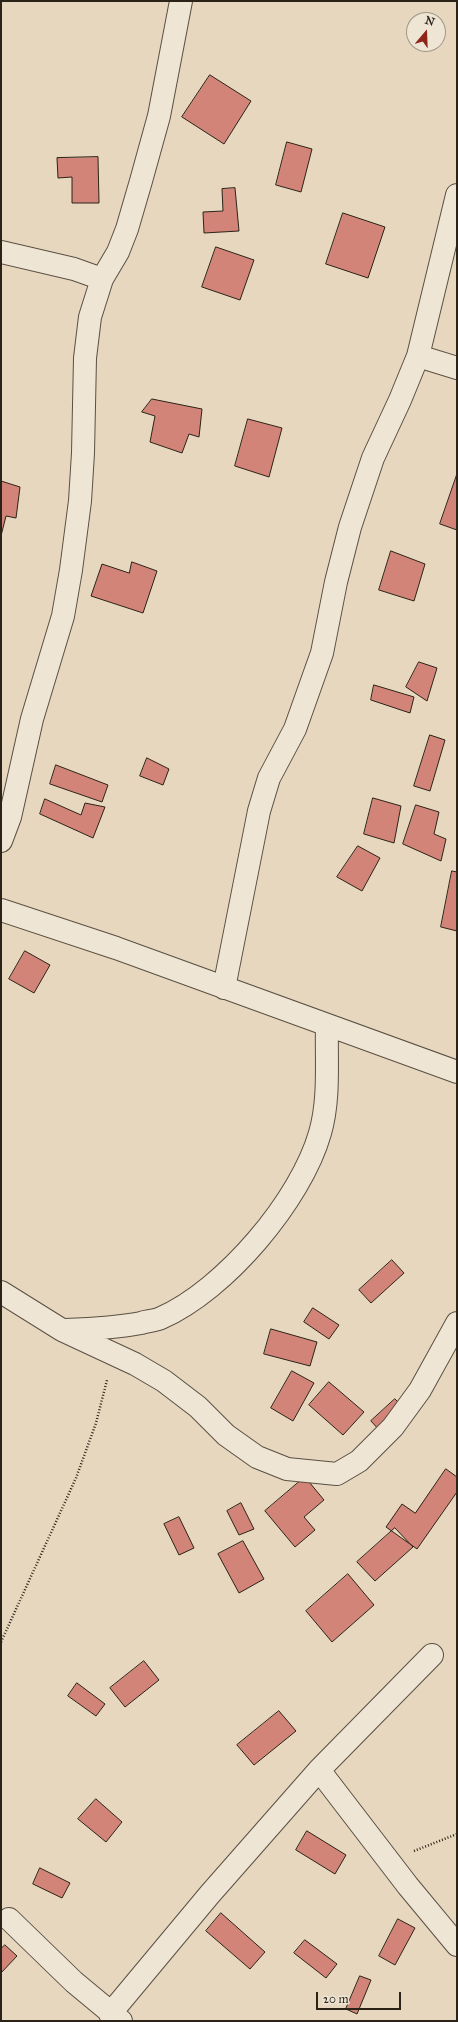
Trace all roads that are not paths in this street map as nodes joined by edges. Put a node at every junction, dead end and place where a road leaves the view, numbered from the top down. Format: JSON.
{"nodes":[{"id":1,"x":185,"y":5,"type":"edge"},
{"id":2,"x":457,"y":195,"type":"edge"},
{"id":3,"x":1,"y":252,"type":"edge"},
{"id":4,"x":102,"y":279,"type":"junction"},
{"id":5,"x":418,"y":356,"type":"junction"},
{"id":6,"x":457,"y":368,"type":"edge"},
{"id":7,"x":1,"y":841,"type":"edge"},
{"id":8,"x":1,"y":910,"type":"edge"},
{"id":9,"x":224,"y":988,"type":"junction"},
{"id":10,"x":327,"y":1025,"type":"junction"},
{"id":11,"x":457,"y":1072,"type":"edge"},
{"id":12,"x":1,"y":1292,"type":"edge"},
{"id":13,"x":457,"y":1323,"type":"edge"},
{"id":14,"x":62,"y":1330,"type":"junction"},
{"id":15,"x":432,"y":1655,"type":"dead end"},
{"id":16,"x":320,"y":1770,"type":"junction"},
{"id":17,"x":9,"y":1919,"type":"dead end"},
{"id":18,"x":457,"y":1945,"type":"edge"},
{"id":19,"x":115,"y":2017,"type":"edge"}],
"edges":[{"from":1,"to":4,"type":"street"},
{"from":2,"to":5,"type":"street"},
{"from":3,"to":4,"type":"street"},
{"from":4,"to":7,"type":"street"},
{"from":5,"to":6,"type":"street"},
{"from":5,"to":9,"type":"street"},
{"from":8,"to":9,"type":"street"},
{"from":9,"to":10,"type":"street"},
{"from":10,"to":11,"type":"street"},
{"from":10,"to":14,"type":"street"},
{"from":12,"to":14,"type":"street"},
{"from":13,"to":14,"type":"street"},
{"from":15,"to":16,"type":"street"},
{"from":16,"to":18,"type":"street"},
{"from":16,"to":19,"type":"street"},
{"from":17,"to":19,"type":"street"}]}
